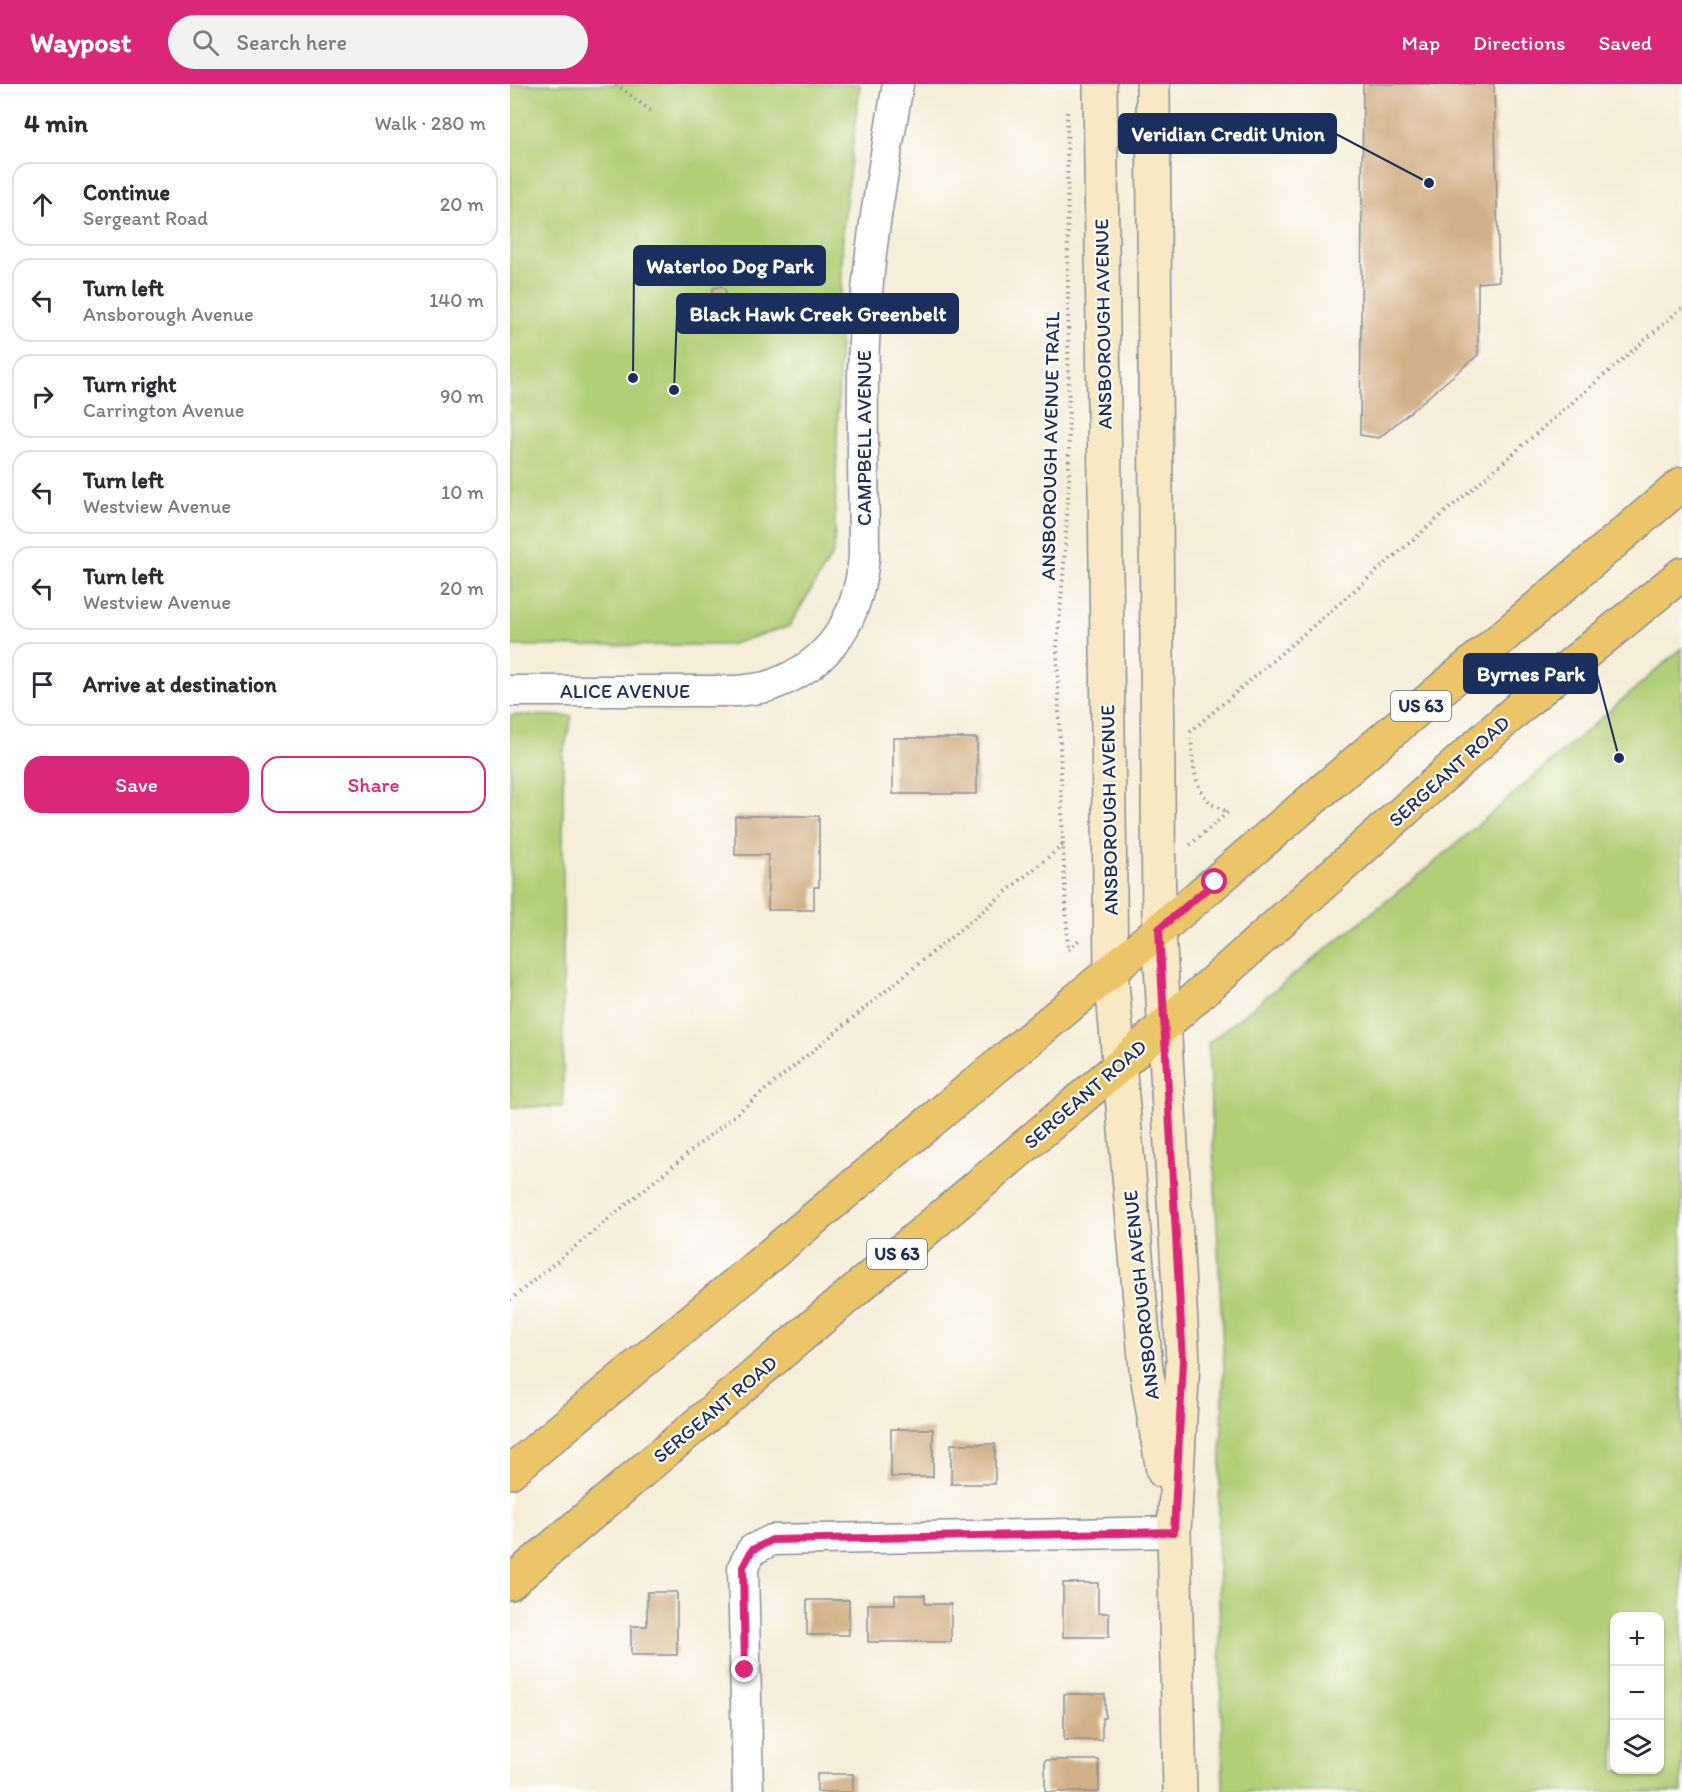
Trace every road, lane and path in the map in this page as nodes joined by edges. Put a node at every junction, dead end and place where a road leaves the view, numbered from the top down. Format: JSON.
{"nodes":[{"id":1,"x":616,"y":84,"type":"edge"},
{"id":2,"x":898,"y":84,"type":"edge"},
{"id":3,"x":1100,"y":84,"type":"edge"},
{"id":4,"x":1153,"y":84,"type":"edge"},
{"id":5,"x":1067,"y":107,"type":"dead end"},
{"id":6,"x":652,"y":112,"type":"dead end"},
{"id":7,"x":1682,"y":308,"type":"edge"},
{"id":8,"x":1682,"y":484,"type":"edge"},
{"id":9,"x":1682,"y":574,"type":"edge"},
{"id":10,"x":510,"y":691,"type":"edge"},
{"id":11,"x":740,"y":691,"type":"joint"},
{"id":12,"x":1217,"y":822,"type":"dead end"},
{"id":13,"x":1063,"y":845,"type":"junction"},
{"id":14,"x":1159,"y":929,"type":"junction"},
{"id":15,"x":1082,"y":939,"type":"dead end"},
{"id":16,"x":1111,"y":970,"type":"junction"},
{"id":17,"x":1166,"y":1024,"type":"junction"},
{"id":18,"x":1118,"y":1067,"type":"junction"},
{"id":19,"x":510,"y":1300,"type":"edge"},
{"id":20,"x":510,"y":1473,"type":"edge"},
{"id":21,"x":1174,"y":1532,"type":"junction"},
{"id":22,"x":510,"y":1582,"type":"edge"},
{"id":23,"x":748,"y":1792,"type":"edge"},
{"id":24,"x":1180,"y":1792,"type":"edge"}],
"edges":[{"from":1,"to":6,"type":"path"},
{"from":2,"to":11,"type":"street","name":"CAMPBELL AVENUE"},
{"from":3,"to":16,"type":"main road","name":"ANSBOROUGH AVENUE"},
{"from":4,"to":14,"type":"main road","name":"ANSBOROUGH AVENUE"},
{"from":5,"to":13,"type":"path","name":"ANSBOROUGH AVENUE TRAIL"},
{"from":7,"to":12,"type":"path"},
{"from":8,"to":14,"type":"main road","number":"US 63"},
{"from":9,"to":17,"type":"main road","name":"SERGEANT ROAD","number":"US 63"},
{"from":10,"to":11,"type":"street","name":"ALICE AVENUE"},
{"from":13,"to":15,"type":"path","name":"ANSBOROUGH AVENUE TRAIL"},
{"from":13,"to":19,"type":"path"},
{"from":14,"to":16,"type":"main road","number":"US 63"},
{"from":14,"to":17,"type":"main road","name":"ANSBOROUGH AVENUE"},
{"from":16,"to":18,"type":"main road","name":"ANSBOROUGH AVENUE"},
{"from":16,"to":20,"type":"main road","number":"US 63"},
{"from":17,"to":18,"type":"main road","name":"SERGEANT ROAD","number":"US 63"},
{"from":17,"to":21,"type":"main road","name":"ANSBOROUGH AVENUE"},
{"from":18,"to":21,"type":"main road","name":"ANSBOROUGH AVENUE"},
{"from":18,"to":22,"type":"main road","name":"SERGEANT ROAD","number":"US 63"},
{"from":21,"to":23,"type":"street"},
{"from":21,"to":24,"type":"main road","name":"ANSBOROUGH AVENUE"}]}
